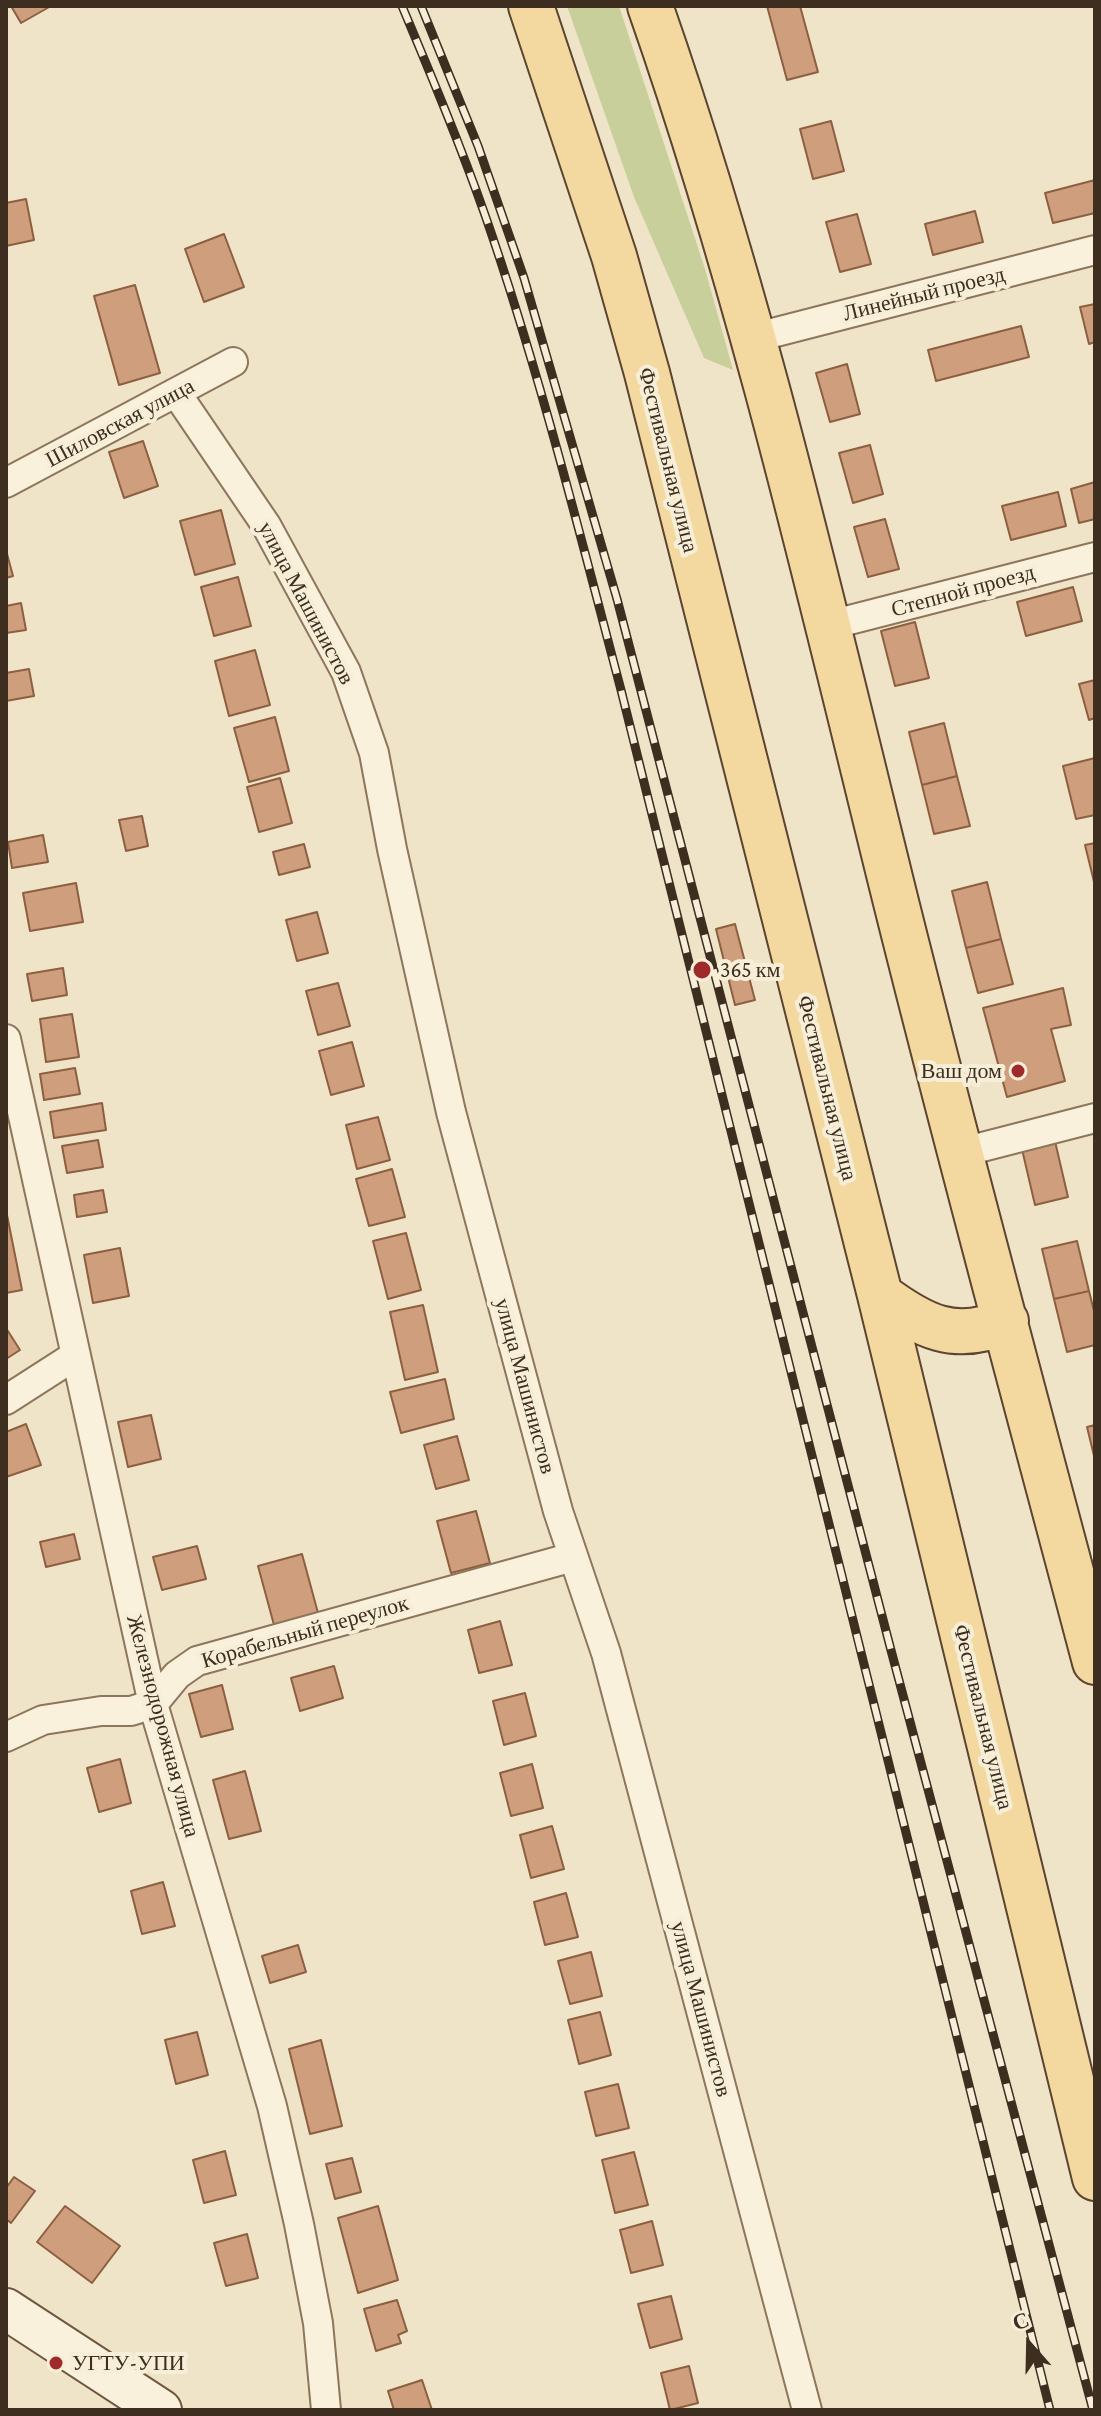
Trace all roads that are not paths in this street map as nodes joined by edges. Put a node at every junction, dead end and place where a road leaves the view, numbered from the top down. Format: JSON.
{"nodes":[{"id":1,"x":531,"y":6,"type":"edge"},
{"id":2,"x":650,"y":6,"type":"edge"},
{"id":3,"x":1095,"y":250,"type":"edge"},
{"id":4,"x":753,"y":338,"type":"junction"},
{"id":5,"x":233,"y":362,"type":"dead end"},
{"id":6,"x":177,"y":394,"type":"junction"},
{"id":7,"x":6,"y":483,"type":"edge"},
{"id":8,"x":1095,"y":557,"type":"edge"},
{"id":9,"x":830,"y":625,"type":"junction"},
{"id":10,"x":6,"y":1039,"type":"edge"},
{"id":11,"x":1095,"y":1118,"type":"edge"},
{"id":12,"x":959,"y":1153,"type":"junction"},
{"id":13,"x":880,"y":1295,"type":"junction"},
{"id":14,"x":1006,"y":1321,"type":"junction"},
{"id":15,"x":76,"y":1355,"type":"junction"},
{"id":16,"x":6,"y":1400,"type":"edge"},
{"id":17,"x":573,"y":1557,"type":"junction"},
{"id":18,"x":1095,"y":1662,"type":"edge"},
{"id":19,"x":153,"y":1704,"type":"junction"},
{"id":20,"x":6,"y":1737,"type":"edge"},
{"id":21,"x":1095,"y":2178,"type":"edge"},
{"id":22,"x":6,"y":2309,"type":"edge"},
{"id":23,"x":161,"y":2410,"type":"edge"},
{"id":24,"x":326,"y":2410,"type":"edge"},
{"id":25,"x":807,"y":2410,"type":"edge"}],
"edges":[{"from":1,"to":13,"type":"main road","name":"Фестивальная улица"},
{"from":2,"to":4,"type":"main road"},
{"from":3,"to":4,"type":"street","name":"Линейный проезд"},
{"from":4,"to":9,"type":"main road"},
{"from":5,"to":6,"type":"street","name":"Шиловская улица"},
{"from":6,"to":7,"type":"street","name":"Шиловская улица"},
{"from":6,"to":17,"type":"street","name":"улица Машинистов"},
{"from":8,"to":9,"type":"street","name":"Степной проезд"},
{"from":9,"to":12,"type":"main road"},
{"from":10,"to":15,"type":"street","name":"Железнодорожная улица"},
{"from":11,"to":12,"type":"street"},
{"from":12,"to":14,"type":"main road"},
{"from":13,"to":14,"type":"main road"},
{"from":13,"to":21,"type":"main road","name":"Фестивальная улица"},
{"from":14,"to":18,"type":"main road"},
{"from":15,"to":16,"type":"street"},
{"from":15,"to":19,"type":"street","name":"Железнодорожная улица"},
{"from":17,"to":19,"type":"street","name":"Корабельный переулок"},
{"from":17,"to":25,"type":"street","name":"улица Машинистов"},
{"from":19,"to":20,"type":"street"},
{"from":19,"to":24,"type":"street","name":"Железнодорожная улица"},
{"from":22,"to":23,"type":"main road"}]}
